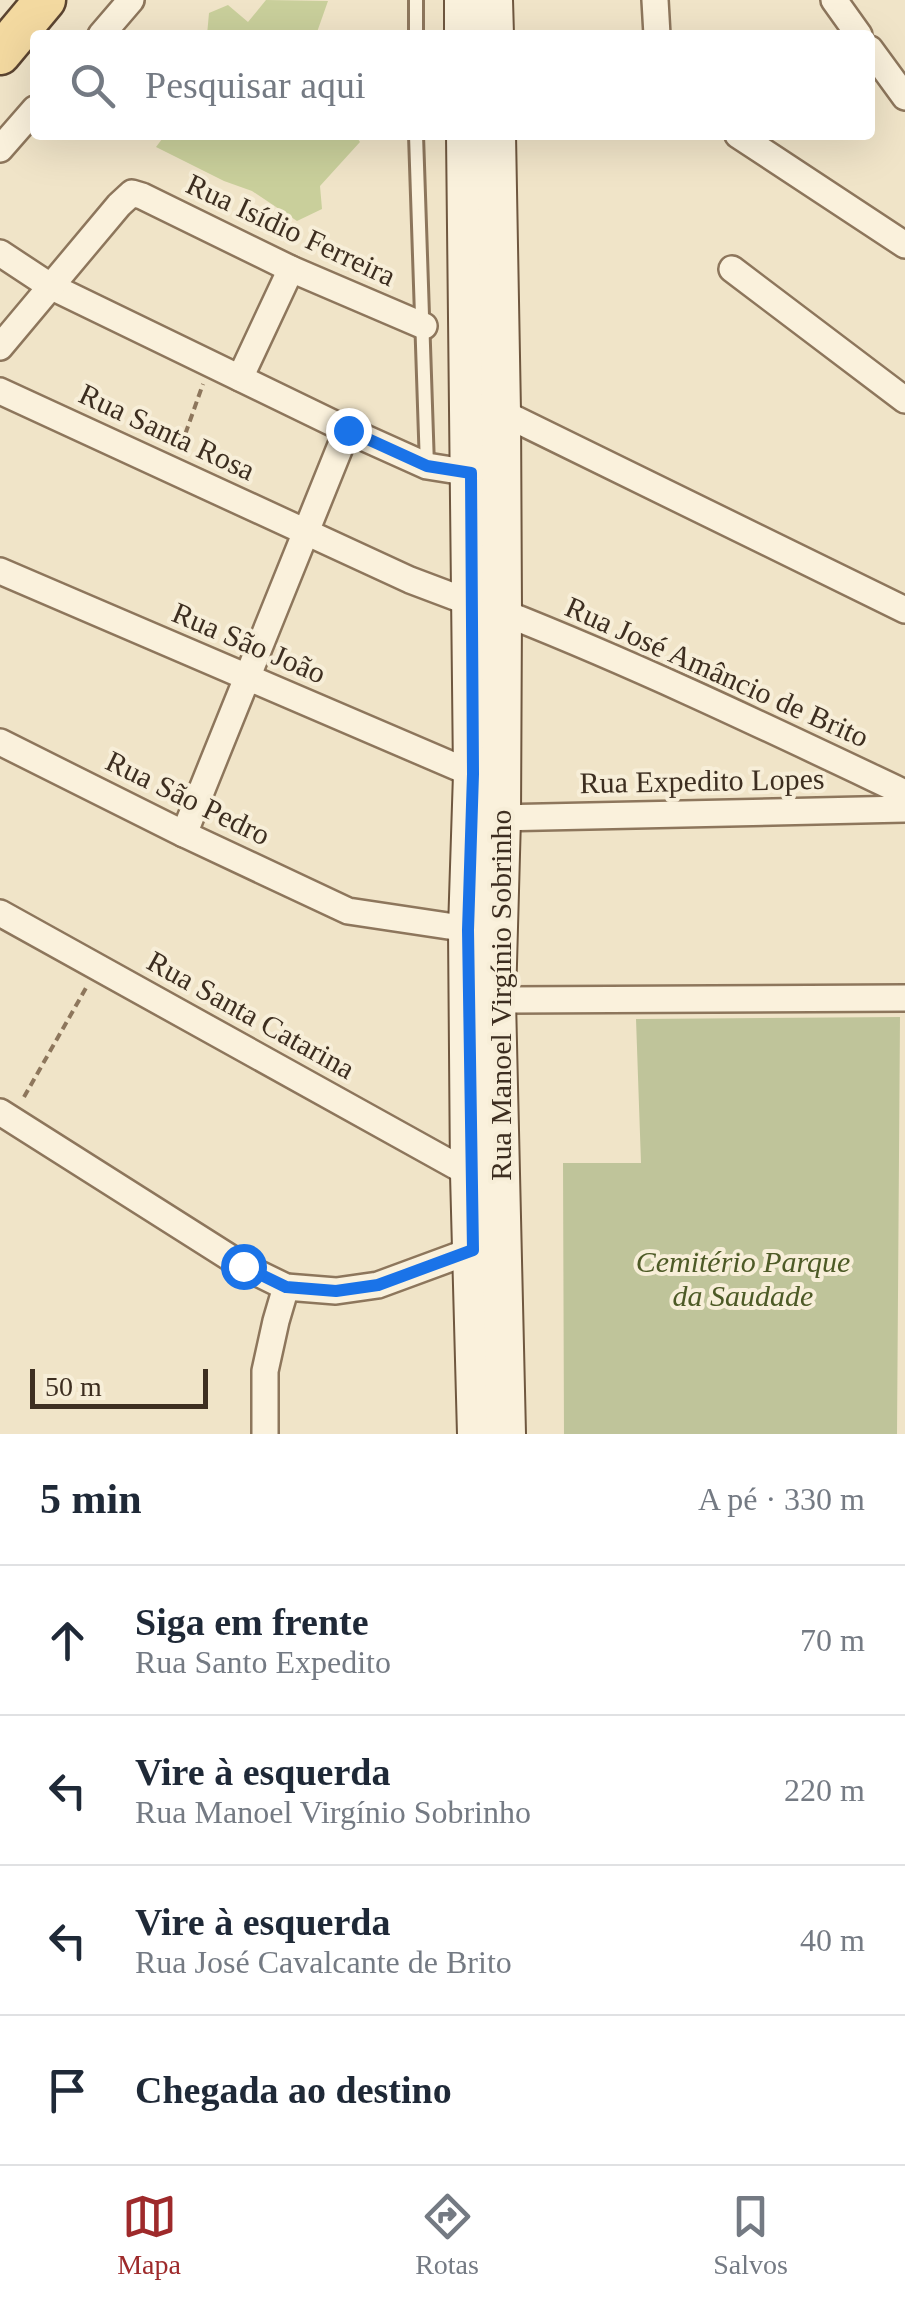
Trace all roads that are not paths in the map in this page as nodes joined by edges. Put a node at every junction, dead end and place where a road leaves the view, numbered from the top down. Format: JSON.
{"nodes":[{"id":1,"x":45,"y":0,"type":"edge"},
{"id":2,"x":132,"y":0,"type":"edge"},
{"id":3,"x":416,"y":0,"type":"edge"},
{"id":4,"x":464,"y":0,"type":"edge"},
{"id":5,"x":493,"y":0,"type":"edge"},
{"id":6,"x":656,"y":0,"type":"edge"},
{"id":7,"x":834,"y":0,"type":"edge"},
{"id":8,"x":105,"y":30,"type":"edge"},
{"id":9,"x":416,"y":30,"type":"edge"},
{"id":10,"x":464,"y":30,"type":"edge"},
{"id":11,"x":494,"y":30,"type":"edge"},
{"id":12,"x":657,"y":30,"type":"edge"},
{"id":13,"x":856,"y":30,"type":"edge"},
{"id":14,"x":0,"y":54,"type":"edge"},
{"id":15,"x":875,"y":56,"type":"edge"},
{"id":16,"x":905,"y":96,"type":"edge"},
{"id":17,"x":30,"y":115,"type":"edge"},
{"id":18,"x":416,"y":140,"type":"edge"},
{"id":19,"x":466,"y":140,"type":"edge"},
{"id":20,"x":496,"y":140,"type":"edge"},
{"id":21,"x":746,"y":140,"type":"edge"},
{"id":22,"x":0,"y":148,"type":"edge"},
{"id":23,"x":905,"y":245,"type":"edge"},
{"id":24,"x":0,"y":252,"type":"edge"},
{"id":25,"x":732,"y":268,"type":"dead end"},
{"id":26,"x":290,"y":269,"type":"junction"},
{"id":27,"x":50,"y":286,"type":"junction"},
{"id":28,"x":424,"y":326,"type":"junction"},
{"id":29,"x":0,"y":347,"type":"edge"},
{"id":30,"x":240,"y":378,"type":"junction"},
{"id":31,"x":0,"y":391,"type":"edge"},
{"id":32,"x":905,"y":400,"type":"edge"},
{"id":33,"x":501,"y":412,"type":"junction"},
{"id":34,"x":348,"y":430,"type":"junction"},
{"id":35,"x":427,"y":466,"type":"junction"},
{"id":36,"x":471,"y":473,"type":"junction"},
{"id":37,"x":307,"y":533,"type":"junction"},
{"id":38,"x":0,"y":571,"type":"edge"},
{"id":39,"x":486,"y":608,"type":"junction"},
{"id":40,"x":905,"y":610,"type":"edge"},
{"id":41,"x":248,"y":678,"type":"junction"},
{"id":42,"x":0,"y":742,"type":"edge"},
{"id":43,"x":473,"y":774,"type":"junction"},
{"id":44,"x":905,"y":794,"type":"edge"},
{"id":45,"x":905,"y":809,"type":"edge"},
{"id":46,"x":501,"y":818,"type":"junction"},
{"id":47,"x":184,"y":834,"type":"junction"},
{"id":48,"x":0,"y":913,"type":"edge"},
{"id":49,"x":468,"y":930,"type":"junction"},
{"id":50,"x":905,"y":998,"type":"edge"},
{"id":51,"x":496,"y":1000,"type":"junction"},
{"id":52,"x":6,"y":1115,"type":"edge"},
{"id":53,"x":470,"y":1174,"type":"junction"},
{"id":54,"x":473,"y":1250,"type":"junction"},
{"id":55,"x":286,"y":1287,"type":"junction"},
{"id":56,"x":265,"y":1434,"type":"edge"},
{"id":57,"x":477,"y":1434,"type":"edge"},
{"id":58,"x":506,"y":1434,"type":"edge"}],
"edges":[{"from":1,"to":14,"type":"main road"},
{"from":2,"to":8,"type":"street"},
{"from":3,"to":9,"type":"lane"},
{"from":4,"to":10,"type":"main road"},
{"from":5,"to":11,"type":"main road"},
{"from":6,"to":12,"type":"street"},
{"from":7,"to":13,"type":"street"},
{"from":15,"to":16,"type":"street"},
{"from":17,"to":22,"type":"street"},
{"from":18,"to":28,"type":"lane"},
{"from":19,"to":36,"type":"main road","name":"Rua Manoel Virgínio Sobrinho"},
{"from":20,"to":33,"type":"main road","name":"Rua Manoel Virgínio Sobrinho"},
{"from":21,"to":23,"type":"street"},
{"from":24,"to":27,"type":"street"},
{"from":25,"to":32,"type":"street"},
{"from":26,"to":27,"type":"street","name":"Rua Isídio Ferreira"},
{"from":26,"to":28,"type":"street","name":"Rua Isídio Ferreira"},
{"from":26,"to":30,"type":"street"},
{"from":27,"to":29,"type":"street"},
{"from":27,"to":30,"type":"street"},
{"from":28,"to":35,"type":"lane"},
{"from":30,"to":34,"type":"street"},
{"from":31,"to":37,"type":"street","name":"Rua Santa Rosa"},
{"from":33,"to":39,"type":"main road","name":"Rua Manoel Virgínio Sobrinho"},
{"from":33,"to":40,"type":"street"},
{"from":34,"to":35,"type":"street"},
{"from":34,"to":37,"type":"street"},
{"from":35,"to":36,"type":"street"},
{"from":36,"to":39,"type":"main road","name":"Rua Manoel Virgínio Sobrinho"},
{"from":37,"to":39,"type":"street","name":"Rua Santa Rosa"},
{"from":37,"to":41,"type":"street"},
{"from":38,"to":41,"type":"street","name":"Rua São João"},
{"from":39,"to":43,"type":"main road","name":"Rua Manoel Virgínio Sobrinho"},
{"from":39,"to":44,"type":"street","name":"Rua José Amâncio de Brito"},
{"from":39,"to":46,"type":"main road","name":"Rua Manoel Virgínio Sobrinho"},
{"from":41,"to":43,"type":"street","name":"Rua São João"},
{"from":41,"to":47,"type":"street"},
{"from":42,"to":47,"type":"street","name":"Rua São Pedro"},
{"from":43,"to":49,"type":"main road","name":"Rua Manoel Virgínio Sobrinho"},
{"from":45,"to":46,"type":"street","name":"Rua Expedito Lopes"},
{"from":46,"to":51,"type":"main road","name":"Rua Manoel Virgínio Sobrinho"},
{"from":47,"to":49,"type":"street","name":"Rua São Pedro"},
{"from":48,"to":53,"type":"street","name":"Rua Santa Catarina"},
{"from":49,"to":53,"type":"main road","name":"Rua Manoel Virgínio Sobrinho"},
{"from":50,"to":51,"type":"street"},
{"from":51,"to":58,"type":"main road","name":"Rua Manoel Virgínio Sobrinho"},
{"from":52,"to":55,"type":"street"},
{"from":53,"to":54,"type":"main road","name":"Rua Manoel Virgínio Sobrinho"},
{"from":54,"to":55,"type":"street"},
{"from":54,"to":57,"type":"main road","name":"Rua Manoel Virgínio Sobrinho"},
{"from":55,"to":56,"type":"street"}]}
